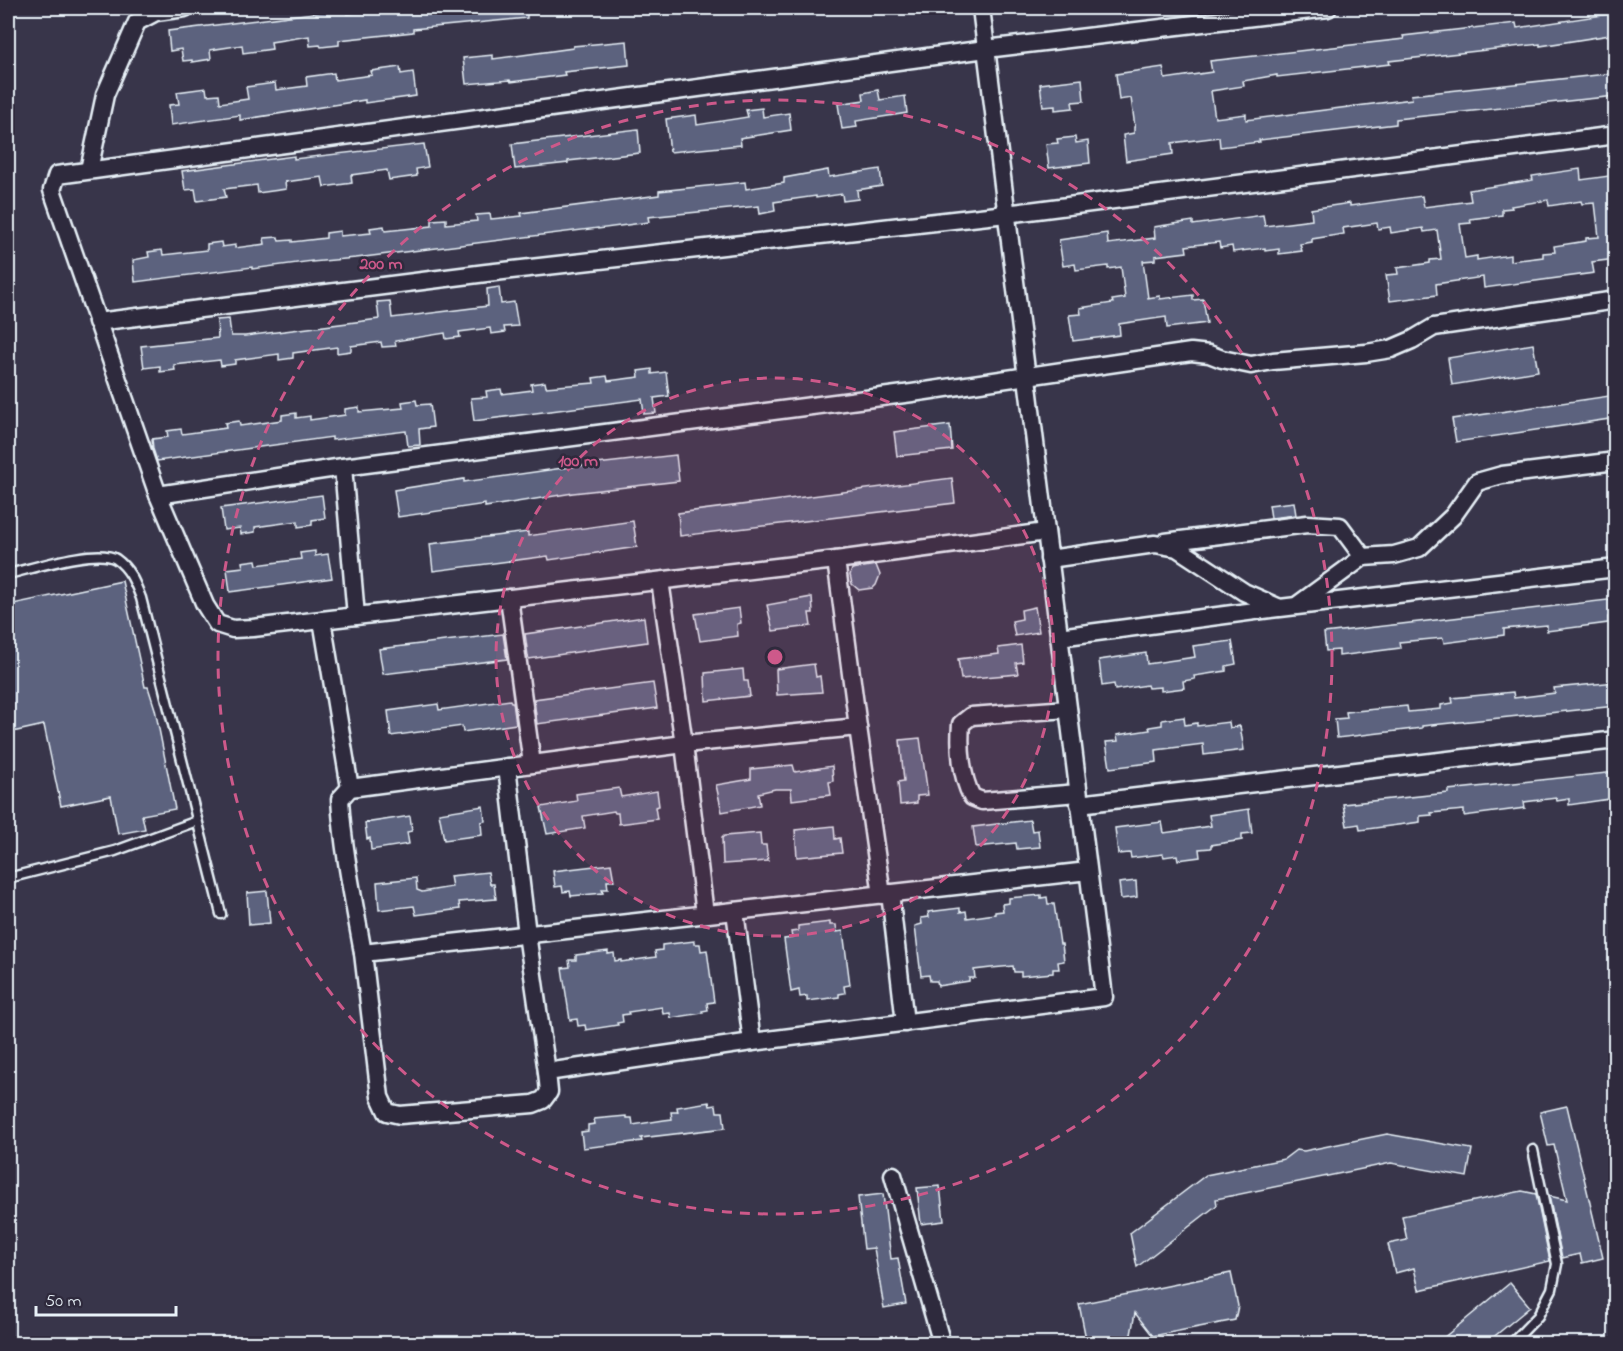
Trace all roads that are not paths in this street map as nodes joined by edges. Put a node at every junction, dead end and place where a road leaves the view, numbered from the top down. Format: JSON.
{"nodes":[{"id":1,"x":185,"y":8,"type":"edge"},
{"id":2,"x":981,"y":8,"type":"edge"},
{"id":3,"x":1328,"y":8,"type":"edge"},
{"id":4,"x":986,"y":49,"type":"junction"},
{"id":5,"x":1616,"y":135,"type":"edge"},
{"id":6,"x":89,"y":170,"type":"junction"},
{"id":7,"x":1006,"y":214,"type":"junction"},
{"id":8,"x":1616,"y":300,"type":"edge"},
{"id":9,"x":97,"y":322,"type":"junction"},
{"id":10,"x":1026,"y":375,"type":"junction"},
{"id":11,"x":1616,"y":461,"type":"edge"},
{"id":12,"x":343,"y":467,"type":"junction"},
{"id":13,"x":158,"y":495,"type":"junction"},
{"id":14,"x":1046,"y":532,"type":"junction"},
{"id":15,"x":1155,"y":544,"type":"junction"},
{"id":16,"x":1363,"y":557,"type":"junction"},
{"id":17,"x":1049,"y":559,"type":"junction"},
{"id":18,"x":836,"y":560,"type":"junction"},
{"id":19,"x":1616,"y":568,"type":"edge"},
{"id":20,"x":8,"y":574,"type":"edge"},
{"id":21,"x":660,"y":581,"type":"junction"},
{"id":22,"x":509,"y":598,"type":"junction"},
{"id":23,"x":1288,"y":607,"type":"junction"},
{"id":24,"x":356,"y":616,"type":"junction"},
{"id":25,"x":322,"y":620,"type":"junction"},
{"id":26,"x":1059,"y":637,"type":"junction"},
{"id":27,"x":1068,"y":709,"type":"junction"},
{"id":28,"x":858,"y":727,"type":"junction"},
{"id":29,"x":1616,"y":740,"type":"edge"},
{"id":30,"x":684,"y":744,"type":"junction"},
{"id":31,"x":532,"y":764,"type":"junction"},
{"id":32,"x":507,"y":767,"type":"junction"},
{"id":33,"x":350,"y":788,"type":"junction"},
{"id":34,"x":1079,"y":798,"type":"junction"},
{"id":35,"x":197,"y":821,"type":"junction"},
{"id":36,"x":1088,"y":871,"type":"junction"},
{"id":37,"x":8,"y":878,"type":"edge"},
{"id":38,"x":886,"y":894,"type":"junction"},
{"id":39,"x":735,"y":911,"type":"junction"},
{"id":40,"x":221,"y":914,"type":"dead end"},
{"id":41,"x":705,"y":914,"type":"junction"},
{"id":42,"x":527,"y":934,"type":"junction"},
{"id":43,"x":363,"y":953,"type":"junction"},
{"id":44,"x":905,"y":1023,"type":"junction"},
{"id":45,"x":752,"y":1042,"type":"junction"},
{"id":46,"x":547,"y":1072,"type":"junction"},
{"id":47,"x":1533,"y":1150,"type":"dead end"},
{"id":48,"x":893,"y":1175,"type":"dead end"},
{"id":49,"x":942,"y":1344,"type":"edge"},
{"id":50,"x":1511,"y":1344,"type":"edge"}],
"edges":[{"from":1,"to":6,"type":"street"},
{"from":2,"to":4,"type":"street"},
{"from":3,"to":4,"type":"street"},
{"from":4,"to":6,"type":"street"},
{"from":4,"to":7,"type":"street"},
{"from":5,"to":7,"type":"street"},
{"from":6,"to":9,"type":"street"},
{"from":7,"to":9,"type":"street"},
{"from":7,"to":10,"type":"street"},
{"from":8,"to":10,"type":"street"},
{"from":9,"to":13,"type":"street"},
{"from":10,"to":12,"type":"street"},
{"from":10,"to":14,"type":"street"},
{"from":11,"to":16,"type":"street"},
{"from":12,"to":13,"type":"street"},
{"from":12,"to":24,"type":"street"},
{"from":13,"to":25,"type":"street"},
{"from":14,"to":17,"type":"street"},
{"from":14,"to":18,"type":"street"},
{"from":15,"to":16,"type":"street"},
{"from":15,"to":17,"type":"street"},
{"from":15,"to":23,"type":"street"},
{"from":16,"to":23,"type":"street"},
{"from":17,"to":26,"type":"street"},
{"from":18,"to":21,"type":"street"},
{"from":18,"to":28,"type":"street"},
{"from":19,"to":23,"type":"street"},
{"from":20,"to":35,"type":"lane"},
{"from":21,"to":22,"type":"street"},
{"from":21,"to":30,"type":"street"},
{"from":22,"to":24,"type":"street"},
{"from":22,"to":31,"type":"street"},
{"from":23,"to":26,"type":"street"},
{"from":24,"to":25,"type":"street"},
{"from":25,"to":33,"type":"street"},
{"from":26,"to":27,"type":"street"},
{"from":27,"to":34,"type":"street"},
{"from":27,"to":34,"type":"street"},
{"from":28,"to":30,"type":"street"},
{"from":28,"to":38,"type":"street"},
{"from":29,"to":34,"type":"street"},
{"from":30,"to":31,"type":"street"},
{"from":30,"to":41,"type":"street"},
{"from":31,"to":32,"type":"street"},
{"from":32,"to":33,"type":"street"},
{"from":32,"to":42,"type":"street"},
{"from":33,"to":43,"type":"street"},
{"from":34,"to":36,"type":"street"},
{"from":35,"to":37,"type":"lane"},
{"from":35,"to":40,"type":"lane"},
{"from":36,"to":38,"type":"street"},
{"from":36,"to":44,"type":"street"},
{"from":38,"to":39,"type":"street"},
{"from":38,"to":44,"type":"street"},
{"from":39,"to":41,"type":"street"},
{"from":39,"to":45,"type":"street"},
{"from":41,"to":42,"type":"street"},
{"from":42,"to":43,"type":"street"},
{"from":42,"to":46,"type":"street"},
{"from":43,"to":46,"type":"street"},
{"from":44,"to":45,"type":"street"},
{"from":45,"to":46,"type":"street"},
{"from":47,"to":50,"type":"lane"},
{"from":48,"to":49,"type":"street"}]}
